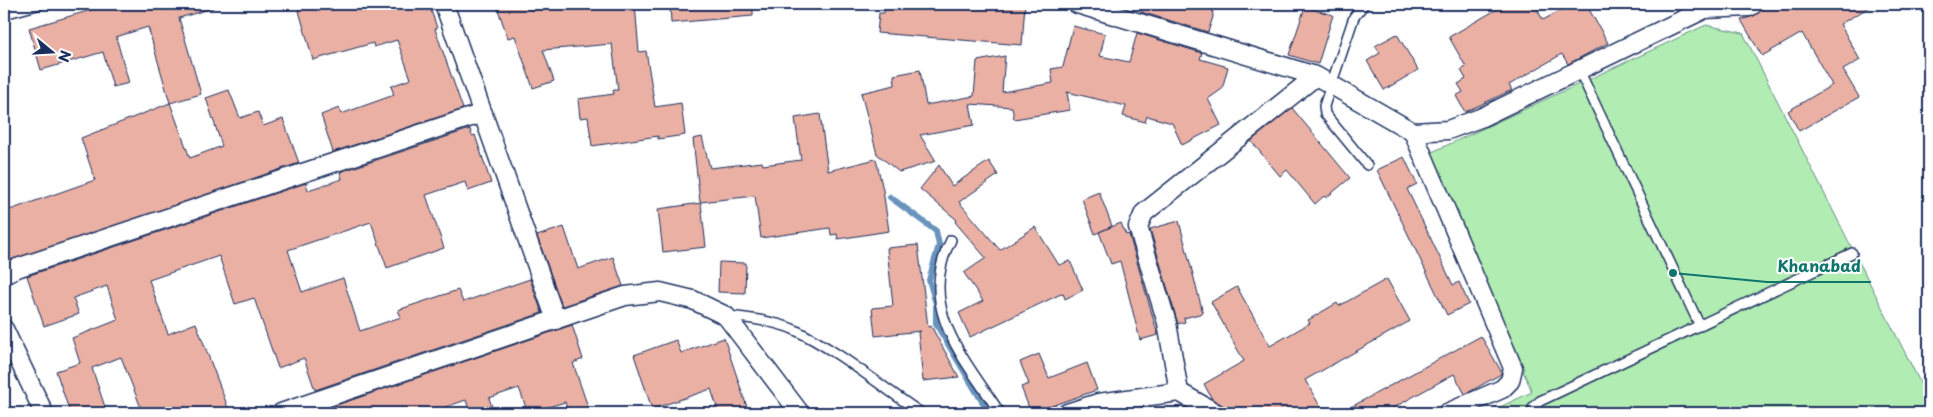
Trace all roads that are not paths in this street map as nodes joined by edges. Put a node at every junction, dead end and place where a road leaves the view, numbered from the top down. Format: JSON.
{"nodes":[{"id":1,"x":41,"y":4,"type":"edge"},
{"id":2,"x":444,"y":4,"type":"edge"},
{"id":3,"x":1077,"y":4,"type":"edge"},
{"id":4,"x":1364,"y":4,"type":"edge"},
{"id":5,"x":1754,"y":4,"type":"edge"},
{"id":6,"x":1704,"y":7,"type":"edge"},
{"id":7,"x":4,"y":14,"type":"edge"},
{"id":8,"x":1579,"y":70,"type":"junction"},
{"id":9,"x":1324,"y":80,"type":"junction"},
{"id":10,"x":483,"y":113,"type":"junction"},
{"id":11,"x":1413,"y":132,"type":"junction"},
{"id":12,"x":1367,"y":165,"type":"dead end"},
{"id":13,"x":951,"y":240,"type":"dead end"},
{"id":14,"x":1852,"y":253,"type":"dead end"},
{"id":15,"x":4,"y":276,"type":"edge"},
{"id":16,"x":726,"y":316,"type":"junction"},
{"id":17,"x":556,"y":320,"type":"junction"},
{"id":18,"x":1700,"y":326,"type":"junction"},
{"id":19,"x":4,"y":330,"type":"edge"},
{"id":20,"x":1179,"y":392,"type":"junction"},
{"id":21,"x":44,"y":413,"type":"edge"},
{"id":22,"x":281,"y":413,"type":"edge"},
{"id":23,"x":800,"y":413,"type":"edge"},
{"id":24,"x":921,"y":413,"type":"edge"},
{"id":25,"x":1000,"y":413,"type":"edge"},
{"id":26,"x":1067,"y":413,"type":"edge"},
{"id":27,"x":1216,"y":413,"type":"edge"},
{"id":28,"x":1447,"y":413,"type":"edge"},
{"id":29,"x":1532,"y":413,"type":"edge"}],
"edges":[{"from":1,"to":7,"type":"lane"},
{"from":2,"to":10,"type":"street"},
{"from":3,"to":9,"type":"street"},
{"from":4,"to":9,"type":"lane"},
{"from":5,"to":6,"type":"street"},
{"from":6,"to":8,"type":"street"},
{"from":8,"to":11,"type":"street"},
{"from":8,"to":18,"type":"lane"},
{"from":9,"to":11,"type":"street"},
{"from":9,"to":12,"type":"lane"},
{"from":9,"to":20,"type":"street"},
{"from":10,"to":15,"type":"street"},
{"from":10,"to":17,"type":"street"},
{"from":11,"to":28,"type":"street"},
{"from":13,"to":25,"type":"lane"},
{"from":14,"to":18,"type":"lane"},
{"from":16,"to":17,"type":"street"},
{"from":16,"to":23,"type":"street"},
{"from":16,"to":24,"type":"lane"},
{"from":17,"to":22,"type":"street"},
{"from":18,"to":29,"type":"lane"},
{"from":19,"to":21,"type":"street"},
{"from":20,"to":26,"type":"street"},
{"from":20,"to":27,"type":"street"}]}
